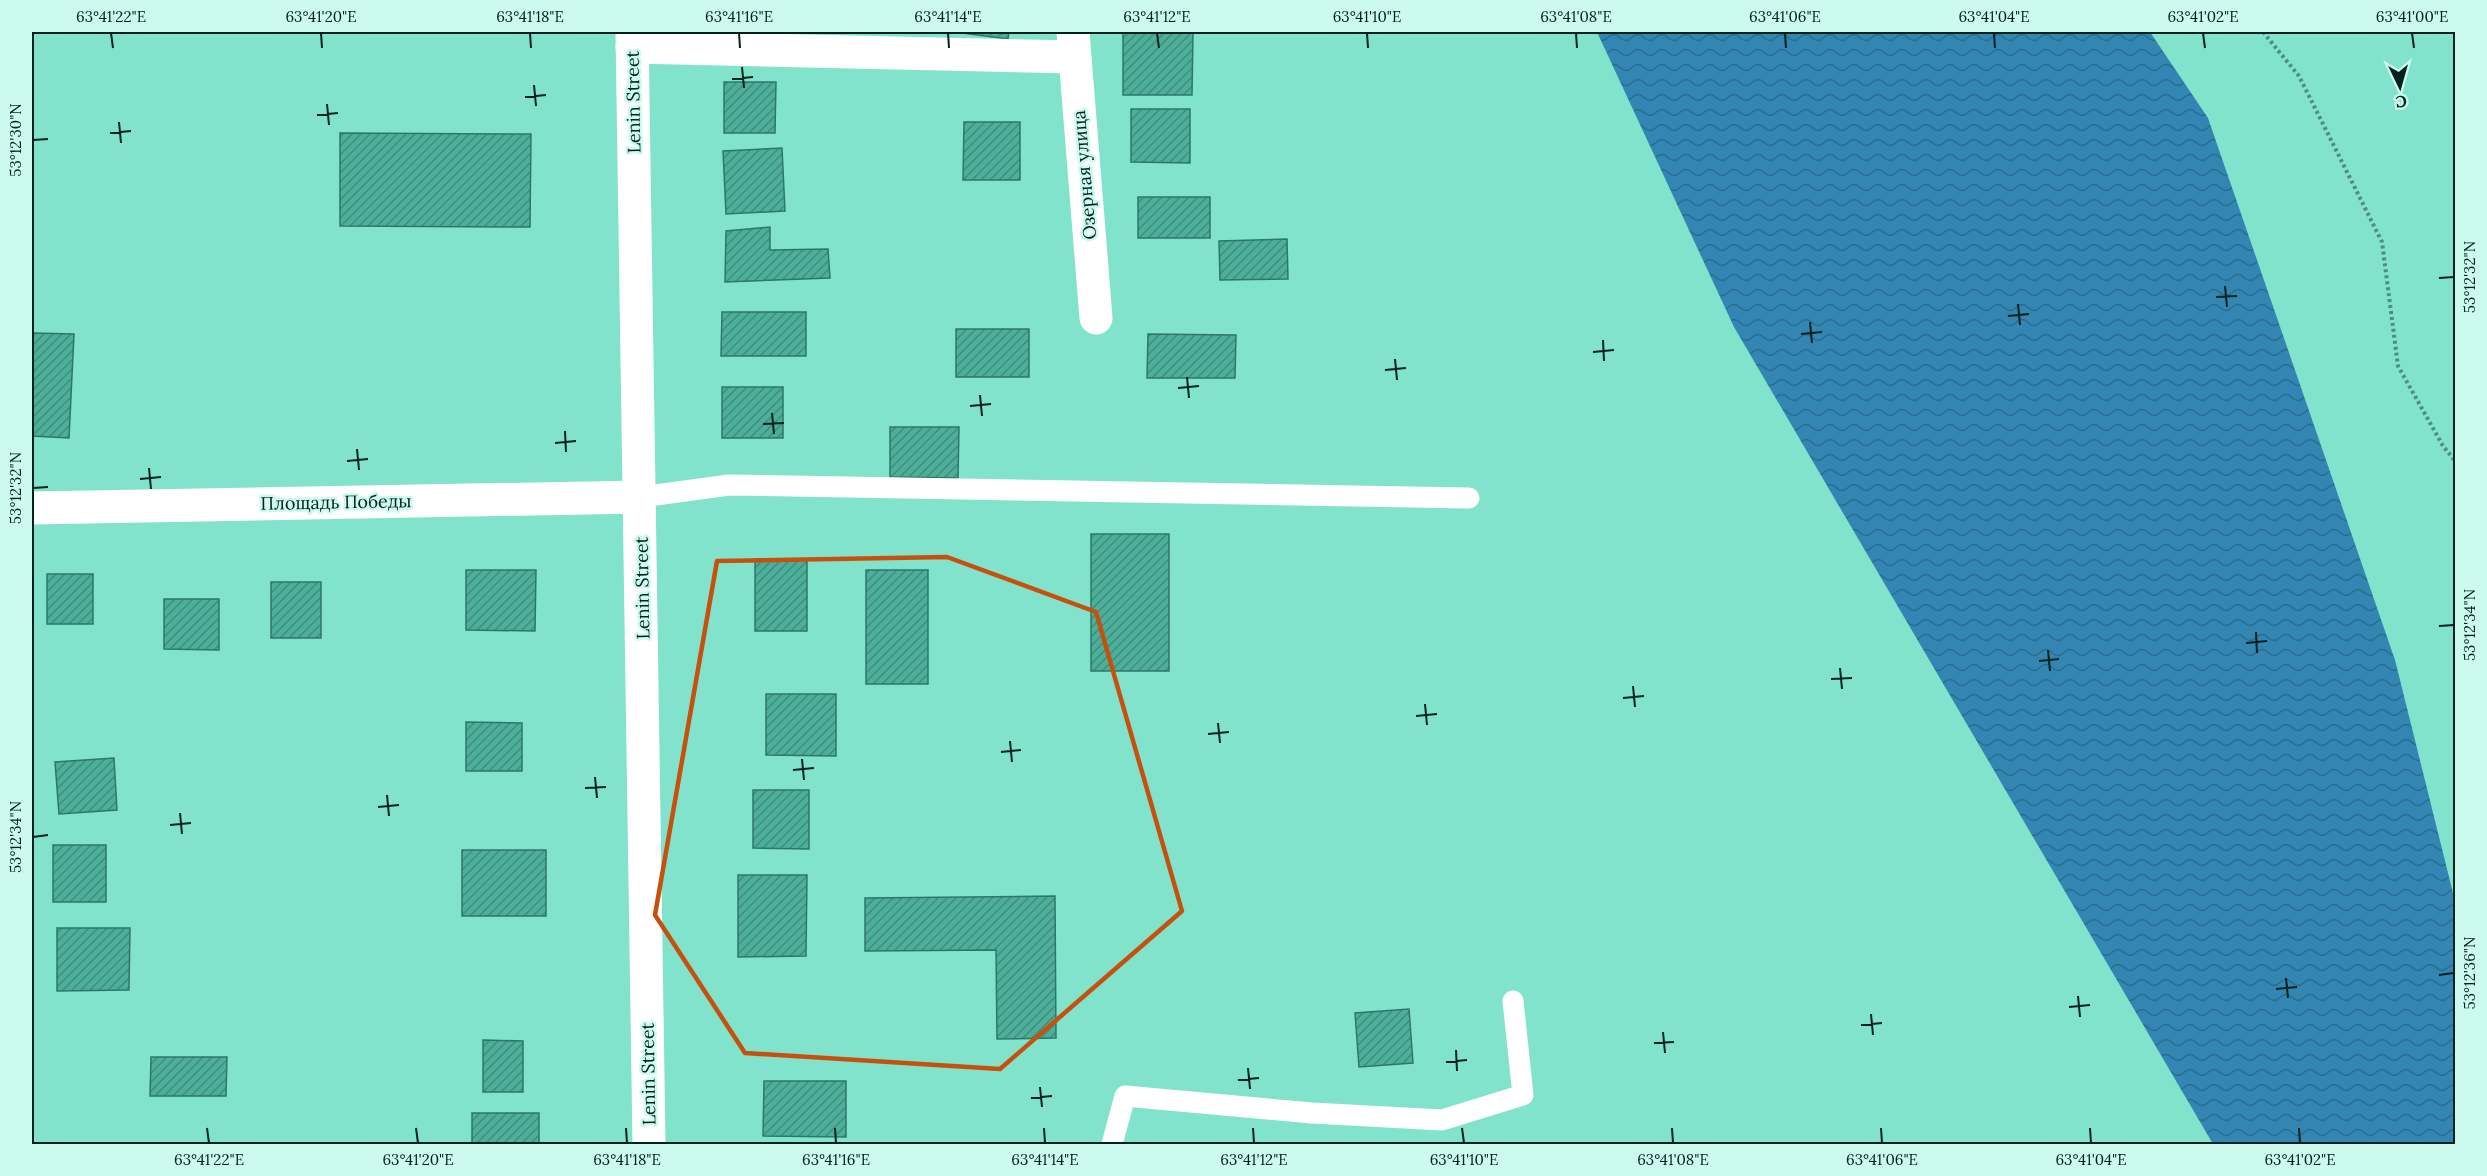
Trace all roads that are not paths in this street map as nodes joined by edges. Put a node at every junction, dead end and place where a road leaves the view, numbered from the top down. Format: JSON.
{"nodes":[{"id":1,"x":632,"y":39,"type":"edge"},
{"id":2,"x":1074,"y":44,"type":"edge"},
{"id":3,"x":1096,"y":318,"type":"dead end"},
{"id":4,"x":641,"y":497,"type":"junction"},
{"id":5,"x":1469,"y":498,"type":"dead end"},
{"id":6,"x":32,"y":508,"type":"edge"},
{"id":7,"x":1513,"y":1001,"type":"dead end"},
{"id":8,"x":649,"y":1144,"type":"edge"},
{"id":9,"x":1112,"y":1144,"type":"edge"}],
"edges":[{"from":1,"to":2,"type":"street"},
{"from":1,"to":4,"type":"street","name":"Lenin Street"},
{"from":2,"to":3,"type":"street","name":"Озерная улица"},
{"from":4,"to":5,"type":"lane"},
{"from":4,"to":6,"type":"street","name":"Площадь Победы"},
{"from":4,"to":8,"type":"street","name":"Lenin Street"},
{"from":7,"to":9,"type":"lane"}]}
